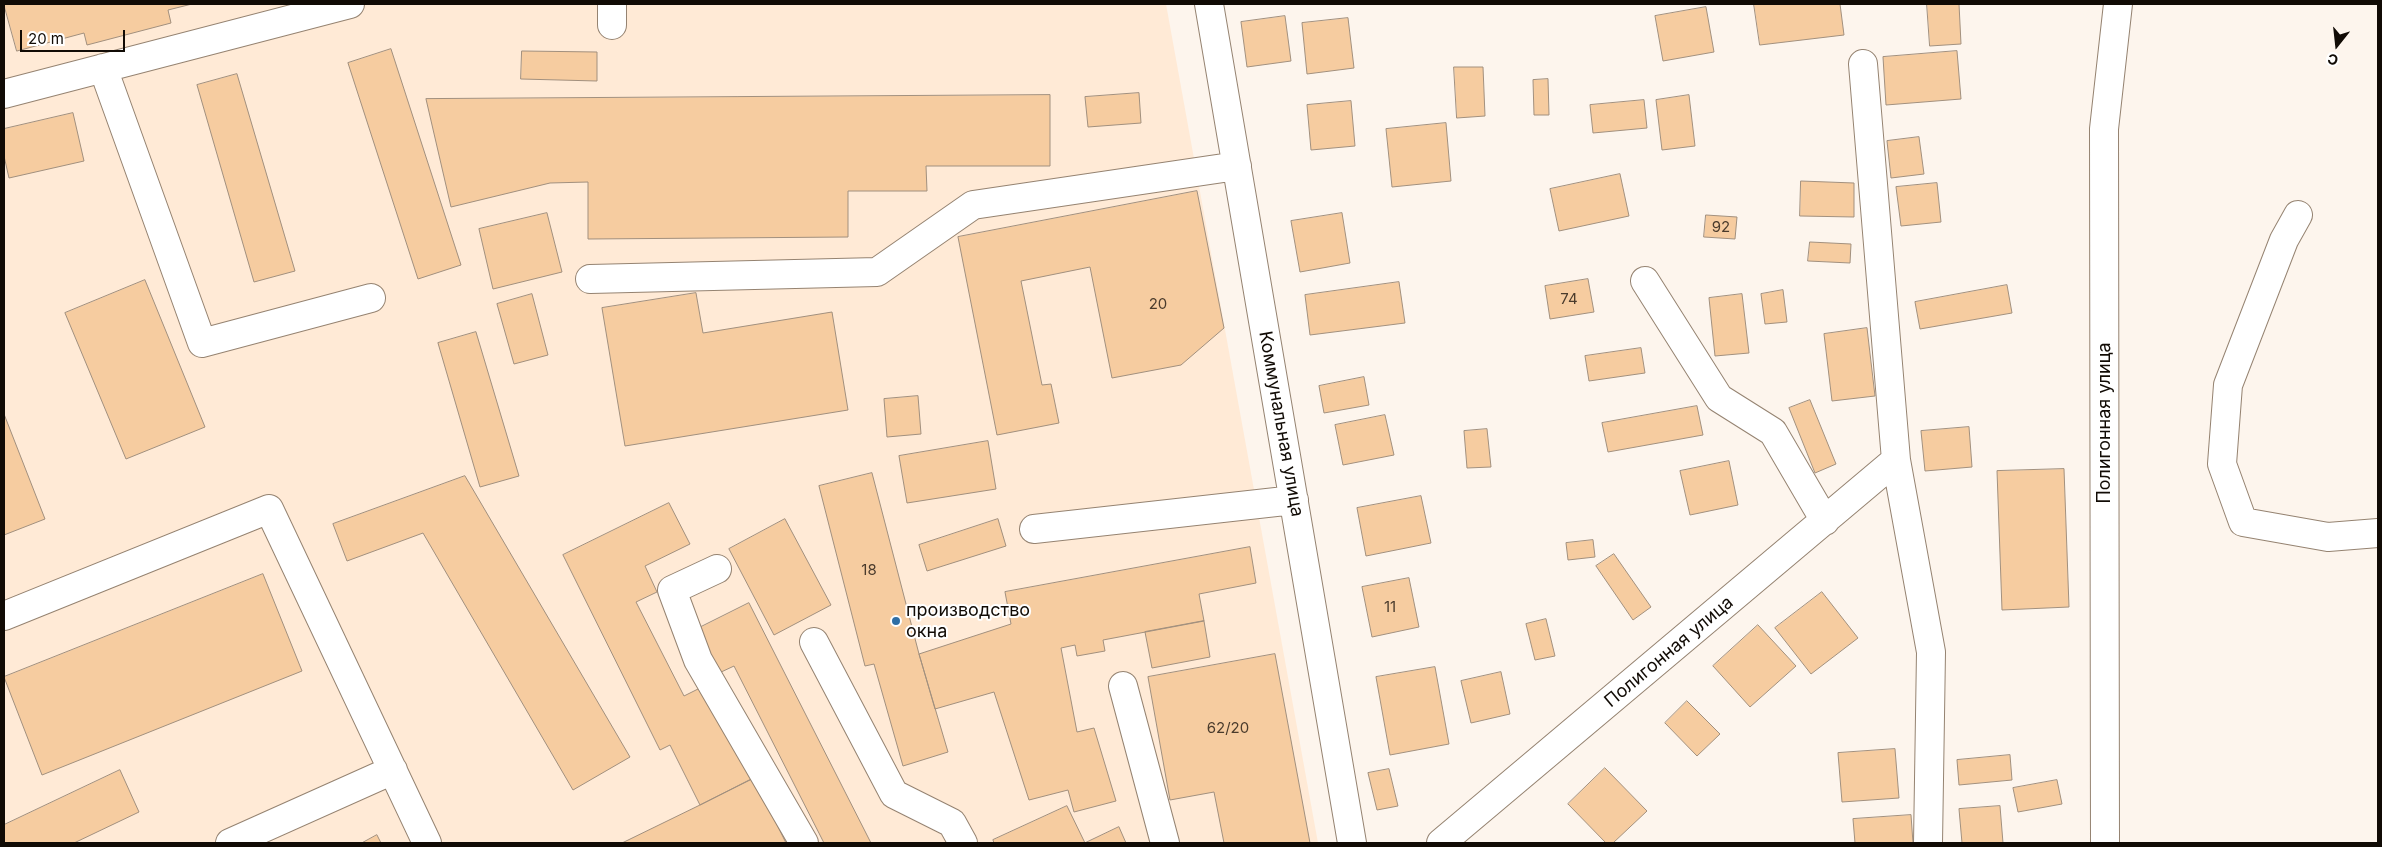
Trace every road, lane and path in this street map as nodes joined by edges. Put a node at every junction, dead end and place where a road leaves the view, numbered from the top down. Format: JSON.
{"nodes":[{"id":1,"x":350,"y":4,"type":"edge"},
{"id":2,"x":1209,"y":4,"type":"edge"},
{"id":3,"x":2118,"y":4,"type":"edge"},
{"id":4,"x":1863,"y":64,"type":"dead end"},
{"id":5,"x":104,"y":68,"type":"junction"},
{"id":6,"x":4,"y":94,"type":"edge"},
{"id":7,"x":1237,"y":166,"type":"junction"},
{"id":8,"x":2298,"y":215,"type":"dead end"},
{"id":9,"x":590,"y":279,"type":"dead end"},
{"id":10,"x":1645,"y":281,"type":"dead end"},
{"id":11,"x":371,"y":298,"type":"dead end"},
{"id":12,"x":1896,"y":460,"type":"junction"},
{"id":13,"x":1294,"y":500,"type":"junction"},
{"id":14,"x":1825,"y":521,"type":"junction"},
{"id":15,"x":1034,"y":529,"type":"dead end"},
{"id":16,"x":2378,"y":533,"type":"edge"},
{"id":17,"x":717,"y":569,"type":"dead end"},
{"id":18,"x":4,"y":616,"type":"edge"},
{"id":19,"x":814,"y":642,"type":"dead end"},
{"id":20,"x":1123,"y":686,"type":"dead end"},
{"id":21,"x":393,"y":770,"type":"junction"},
{"id":22,"x":230,"y":843,"type":"edge"},
{"id":23,"x":428,"y":843,"type":"edge"},
{"id":24,"x":804,"y":843,"type":"edge"},
{"id":25,"x":963,"y":843,"type":"edge"},
{"id":26,"x":1166,"y":843,"type":"edge"},
{"id":27,"x":1352,"y":843,"type":"edge"},
{"id":28,"x":1441,"y":843,"type":"edge"},
{"id":29,"x":1928,"y":843,"type":"edge"},
{"id":30,"x":2105,"y":843,"type":"edge"}],
"edges":[{"from":1,"to":5,"type":"street"},
{"from":2,"to":7,"type":"street","name":"Коммунальная улица"},
{"from":3,"to":30,"type":"street","name":"Полигонная улица"},
{"from":4,"to":12,"type":"street"},
{"from":5,"to":6,"type":"street"},
{"from":5,"to":11,"type":"street"},
{"from":7,"to":9,"type":"street"},
{"from":7,"to":13,"type":"street","name":"Коммунальная улица"},
{"from":8,"to":16,"type":"street"},
{"from":10,"to":14,"type":"street"},
{"from":12,"to":14,"type":"street","name":"Полигонная улица"},
{"from":12,"to":29,"type":"street"},
{"from":13,"to":15,"type":"street"},
{"from":13,"to":27,"type":"street","name":"Коммунальная улица"},
{"from":14,"to":28,"type":"street","name":"Полигонная улица"},
{"from":17,"to":24,"type":"street"},
{"from":18,"to":21,"type":"street"},
{"from":19,"to":25,"type":"street"},
{"from":20,"to":26,"type":"street"},
{"from":21,"to":22,"type":"street"},
{"from":21,"to":23,"type":"street"}]}
